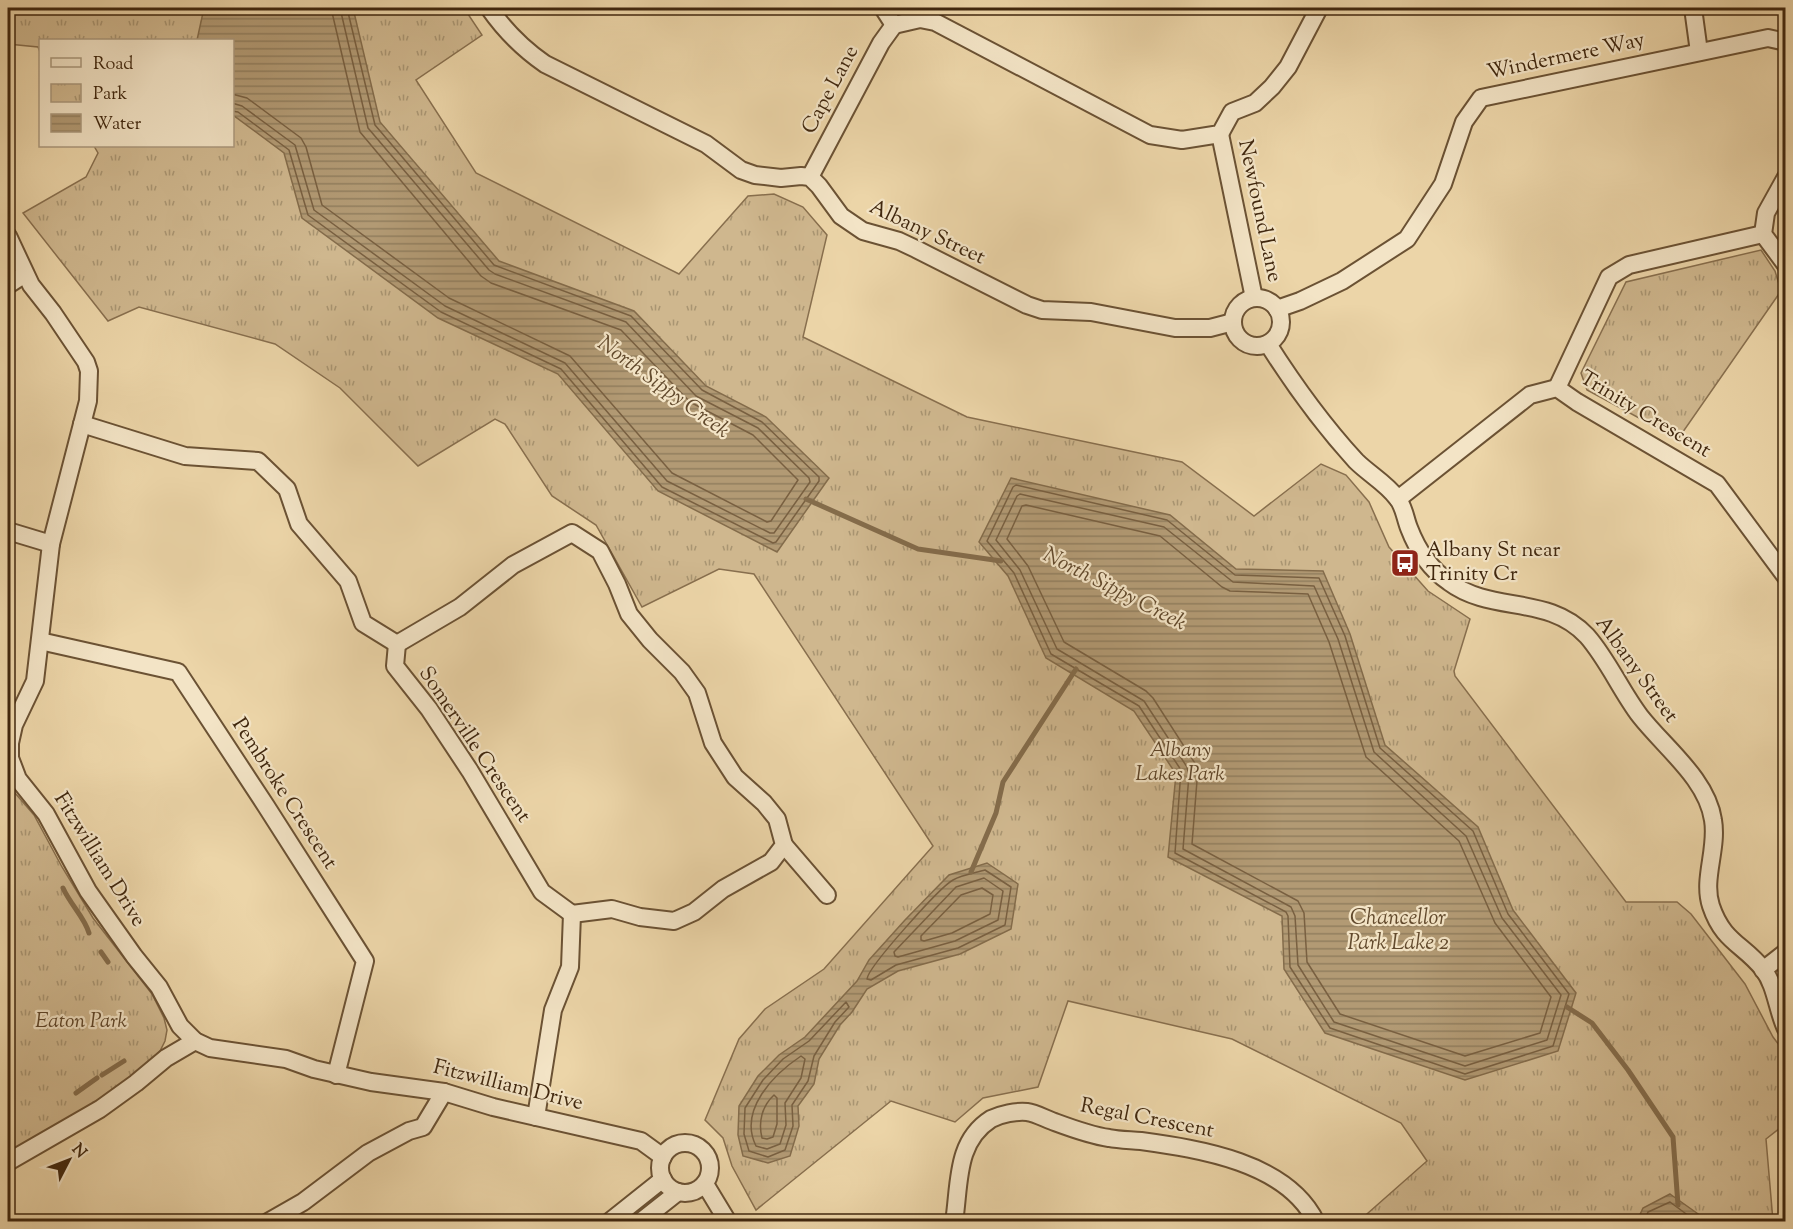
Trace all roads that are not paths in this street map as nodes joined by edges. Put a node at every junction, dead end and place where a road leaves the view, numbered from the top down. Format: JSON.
{"nodes":[{"id":1,"x":489,"y":8,"type":"edge"},
{"id":2,"x":884,"y":8,"type":"edge"},
{"id":3,"x":1693,"y":8,"type":"edge"},
{"id":4,"x":1314,"y":9,"type":"edge"},
{"id":5,"x":894,"y":26,"type":"junction"},
{"id":6,"x":1785,"y":42,"type":"edge"},
{"id":7,"x":1699,"y":52,"type":"junction"},
{"id":8,"x":1220,"y":134,"type":"junction"},
{"id":9,"x":810,"y":177,"type":"junction"},
{"id":10,"x":1785,"y":177,"type":"edge"},
{"id":11,"x":1763,"y":234,"type":"junction"},
{"id":12,"x":8,"y":236,"type":"edge"},
{"id":13,"x":1785,"y":265,"type":"edge"},
{"id":14,"x":24,"y":274,"type":"junction"},
{"id":15,"x":8,"y":285,"type":"edge"},
{"id":16,"x":1254,"y":298,"type":"junction"},
{"id":17,"x":1277,"y":309,"type":"junction"},
{"id":18,"x":1233,"y":322,"type":"junction"},
{"id":19,"x":1268,"y":344,"type":"junction"},
{"id":20,"x":1557,"y":388,"type":"junction"},
{"id":21,"x":82,"y":424,"type":"junction"},
{"id":22,"x":1398,"y":499,"type":"junction"},
{"id":23,"x":8,"y":531,"type":"edge"},
{"id":24,"x":51,"y":544,"type":"junction"},
{"id":25,"x":1785,"y":577,"type":"edge"},
{"id":26,"x":40,"y":641,"type":"junction"},
{"id":27,"x":398,"y":644,"type":"junction"},
{"id":28,"x":10,"y":768,"type":"edge"},
{"id":29,"x":784,"y":845,"type":"junction"},
{"id":30,"x":827,"y":895,"type":"dead end"},
{"id":31,"x":573,"y":914,"type":"junction"},
{"id":32,"x":1785,"y":952,"type":"edge"},
{"id":33,"x":1763,"y":970,"type":"junction"},
{"id":34,"x":1785,"y":1029,"type":"edge"},
{"id":35,"x":189,"y":1035,"type":"junction"},
{"id":36,"x":336,"y":1075,"type":"junction"},
{"id":37,"x":437,"y":1091,"type":"junction"},
{"id":38,"x":536,"y":1117,"type":"junction"},
{"id":39,"x":663,"y":1157,"type":"junction"},
{"id":40,"x":8,"y":1162,"type":"edge"},
{"id":41,"x":663,"y":1179,"type":"junction"},
{"id":42,"x":705,"y":1184,"type":"junction"},
{"id":43,"x":678,"y":1192,"type":"junction"},
{"id":44,"x":268,"y":1221,"type":"edge"},
{"id":45,"x":609,"y":1221,"type":"edge"},
{"id":46,"x":640,"y":1221,"type":"edge"},
{"id":47,"x":728,"y":1221,"type":"edge"},
{"id":48,"x":954,"y":1221,"type":"edge"},
{"id":49,"x":1316,"y":1221,"type":"edge"}],
"edges":[{"from":1,"to":9,"type":"street"},
{"from":2,"to":5,"type":"street"},
{"from":3,"to":7,"type":"street"},
{"from":4,"to":8,"type":"street"},
{"from":5,"to":8,"type":"street"},
{"from":5,"to":9,"type":"street","name":"Cape Lane"},
{"from":6,"to":7,"type":"street","name":"Windermere Way"},
{"from":7,"to":17,"type":"street","name":"Windermere Way"},
{"from":8,"to":16,"type":"street","name":"Newfound Lane"},
{"from":9,"to":18,"type":"street","name":"Albany Street"},
{"from":10,"to":11,"type":"street"},
{"from":11,"to":13,"type":"street"},
{"from":11,"to":20,"type":"street"},
{"from":12,"to":14,"type":"street","name":"Fitzwilliam Drive"},
{"from":14,"to":15,"type":"street"},
{"from":14,"to":21,"type":"street","name":"Fitzwilliam Drive"},
{"from":16,"to":17,"type":"street"},
{"from":16,"to":18,"type":"street"},
{"from":17,"to":19,"type":"street"},
{"from":18,"to":19,"type":"street"},
{"from":19,"to":22,"type":"street","name":"Albany Street"},
{"from":20,"to":22,"type":"street","name":"Trinity Crescent"},
{"from":20,"to":25,"type":"street","name":"Trinity Crescent"},
{"from":21,"to":24,"type":"street","name":"Fitzwilliam Drive"},
{"from":21,"to":27,"type":"street"},
{"from":22,"to":33,"type":"street","name":"Albany Street"},
{"from":23,"to":24,"type":"street"},
{"from":24,"to":26,"type":"street","name":"Fitzwilliam Drive"},
{"from":26,"to":28,"type":"street","name":"Fitzwilliam Drive"},
{"from":26,"to":36,"type":"street","name":"Pembroke Crescent"},
{"from":27,"to":29,"type":"street"},
{"from":27,"to":31,"type":"street","name":"Somerville Crescent"},
{"from":28,"to":35,"type":"street","name":"Fitzwilliam Drive"},
{"from":29,"to":30,"type":"street"},
{"from":29,"to":31,"type":"street"},
{"from":31,"to":38,"type":"street"},
{"from":32,"to":33,"type":"street"},
{"from":33,"to":34,"type":"street","name":"Albany Street"},
{"from":35,"to":36,"type":"street","name":"Fitzwilliam Drive"},
{"from":35,"to":40,"type":"street"},
{"from":36,"to":37,"type":"street","name":"Fitzwilliam Drive"},
{"from":37,"to":38,"type":"street","name":"Fitzwilliam Drive"},
{"from":37,"to":44,"type":"street"},
{"from":38,"to":39,"type":"street","name":"Fitzwilliam Drive"},
{"from":39,"to":41,"type":"street"},
{"from":39,"to":42,"type":"street"},
{"from":41,"to":43,"type":"street"},
{"from":41,"to":45,"type":"street"},
{"from":42,"to":43,"type":"street"},
{"from":42,"to":47,"type":"street"},
{"from":43,"to":46,"type":"street"},
{"from":48,"to":49,"type":"street","name":"Regal Crescent"}]}
